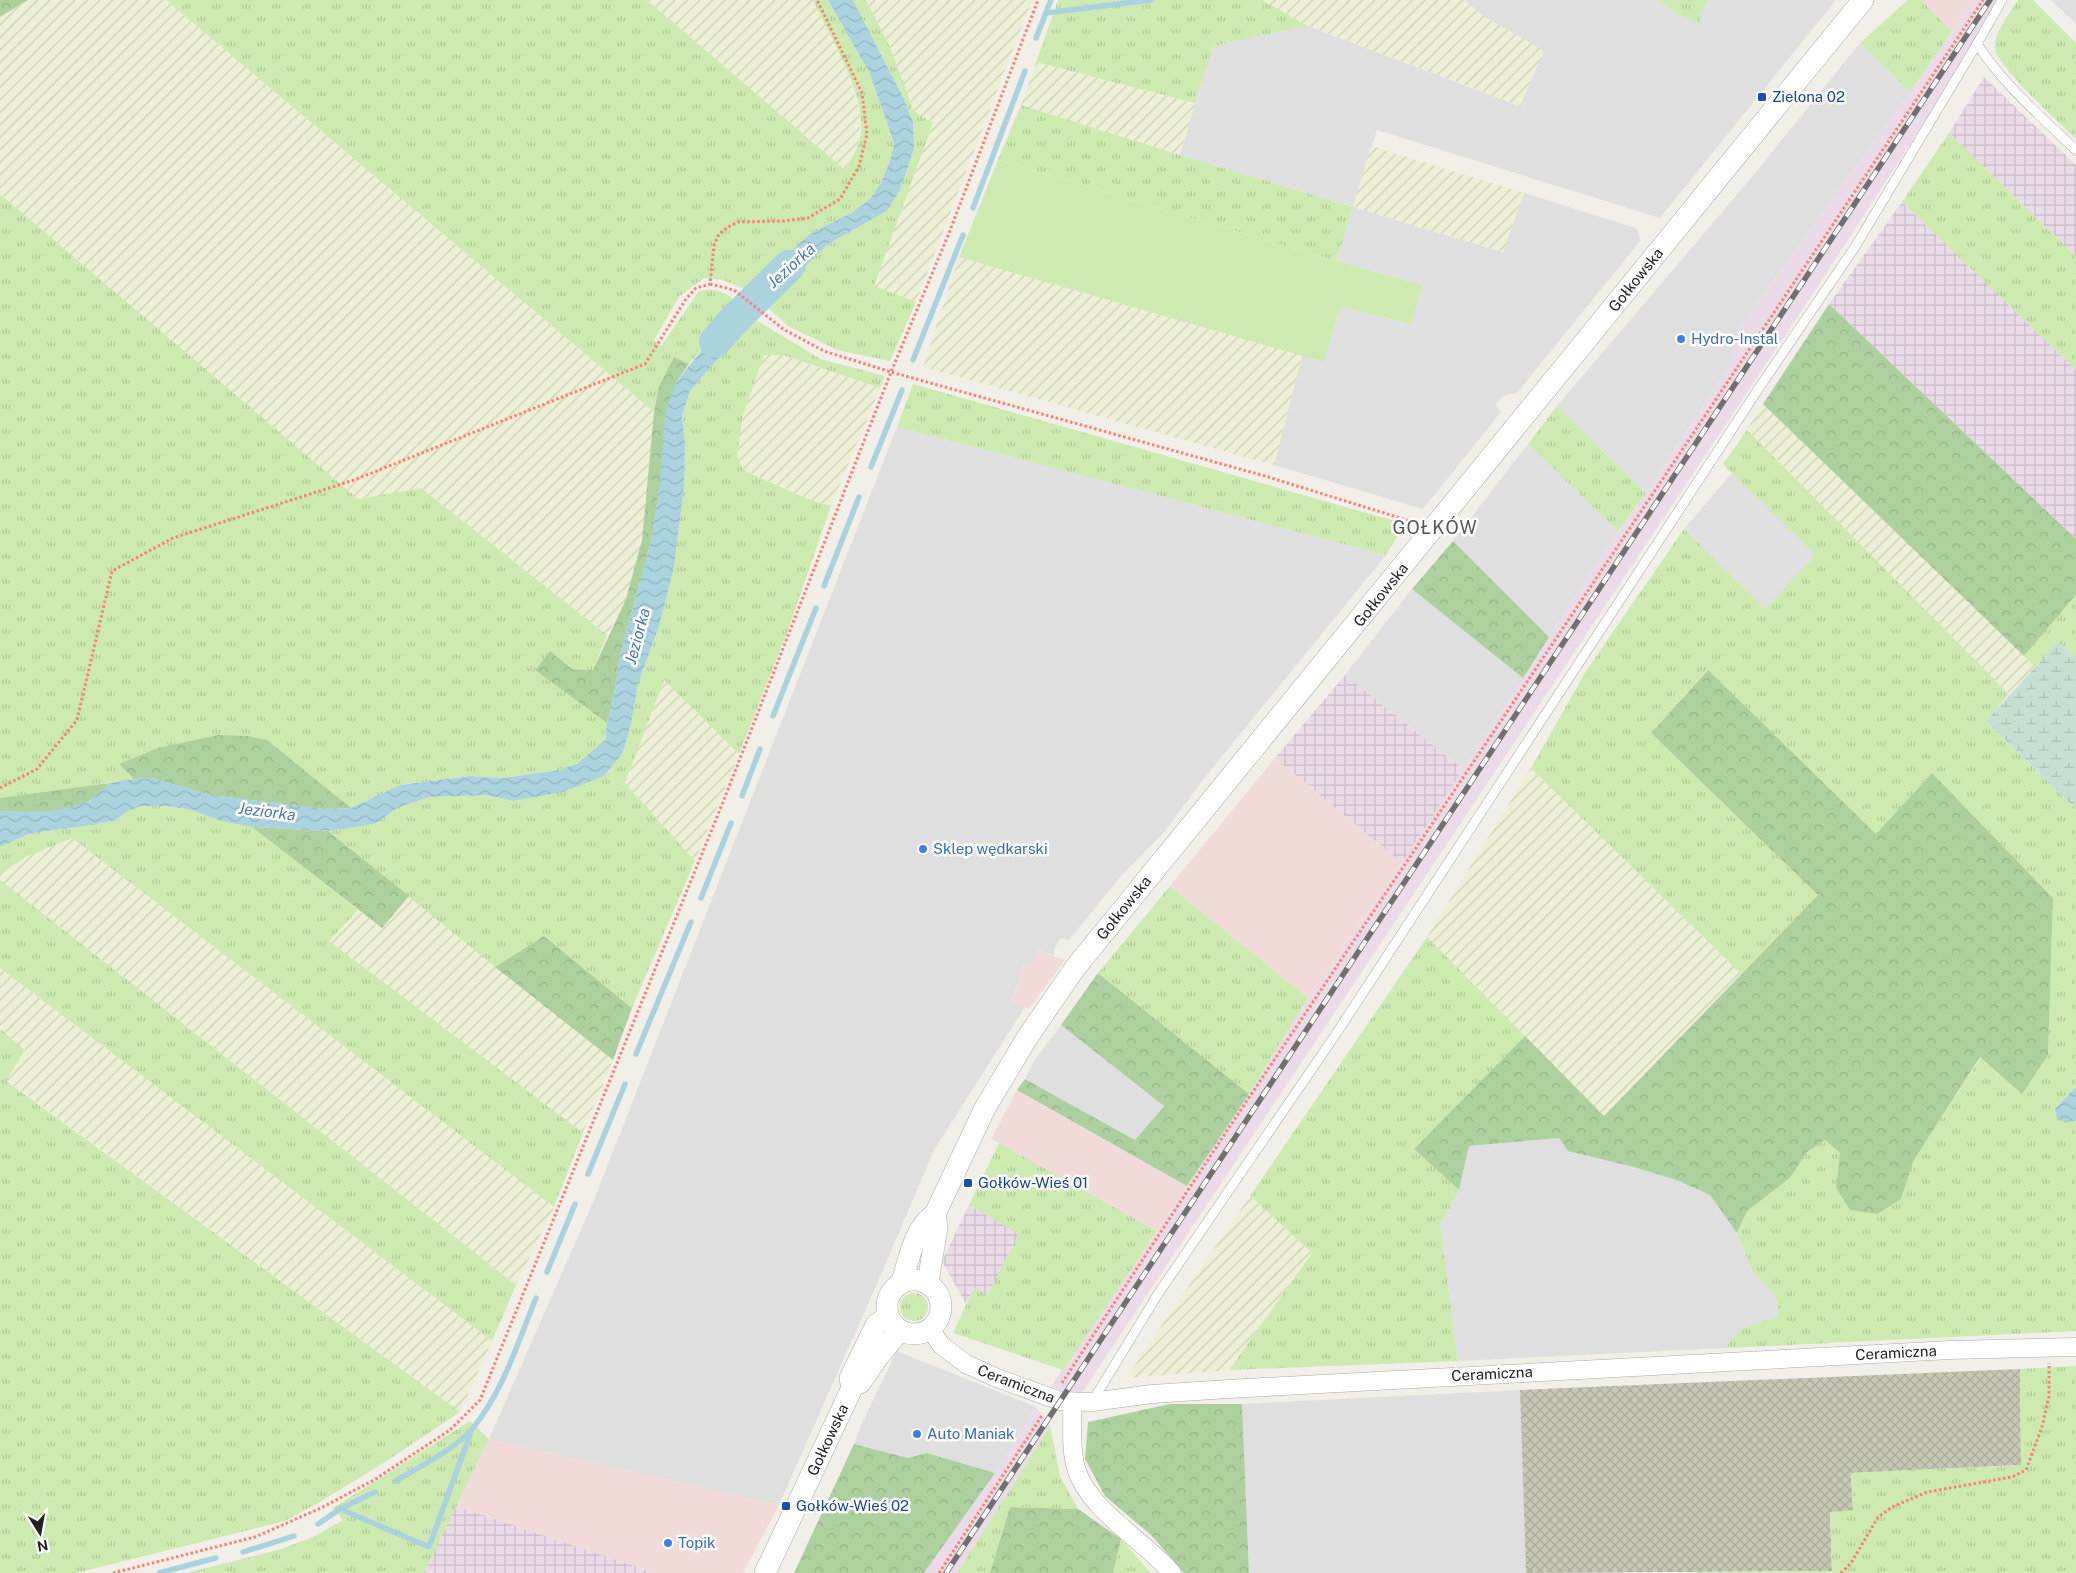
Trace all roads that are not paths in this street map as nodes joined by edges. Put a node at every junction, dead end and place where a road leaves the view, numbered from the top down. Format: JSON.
{"nodes":[{"id":1,"x":1863,"y":0,"type":"edge"},
{"id":2,"x":2002,"y":0,"type":"edge"},
{"id":3,"x":1977,"y":44,"type":"junction"},
{"id":4,"x":2076,"y":150,"type":"edge"},
{"id":5,"x":935,"y":1214,"type":"junction"},
{"id":6,"x":902,"y":1282,"type":"junction"},
{"id":7,"x":928,"y":1282,"type":"junction"},
{"id":8,"x":894,"y":1323,"type":"junction"},
{"id":9,"x":930,"y":1329,"type":"junction"},
{"id":10,"x":2076,"y":1347,"type":"edge"},
{"id":11,"x":1092,"y":1402,"type":"junction"},
{"id":12,"x":1072,"y":1403,"type":"junction"},
{"id":13,"x":765,"y":1573,"type":"edge"},
{"id":14,"x":1172,"y":1573,"type":"edge"}],
"edges":[{"from":1,"to":5,"type":"street","name":"Gołkowska"},
{"from":2,"to":3,"type":"lane"},
{"from":3,"to":4,"type":"lane"},
{"from":3,"to":11,"type":"lane"},
{"from":5,"to":6,"type":"street","name":"Gołkowska"},
{"from":5,"to":7,"type":"street","name":"Gołkowska"},
{"from":6,"to":7,"type":"street"},
{"from":6,"to":8,"type":"street"},
{"from":7,"to":9,"type":"street"},
{"from":8,"to":9,"type":"street"},
{"from":8,"to":13,"type":"street","name":"Gołkowska"},
{"from":9,"to":12,"type":"street","name":"Ceramiczna"},
{"from":10,"to":11,"type":"street","name":"Ceramiczna"},
{"from":11,"to":12,"type":"street","name":"Ceramiczna"},
{"from":12,"to":14,"type":"street"}]}
